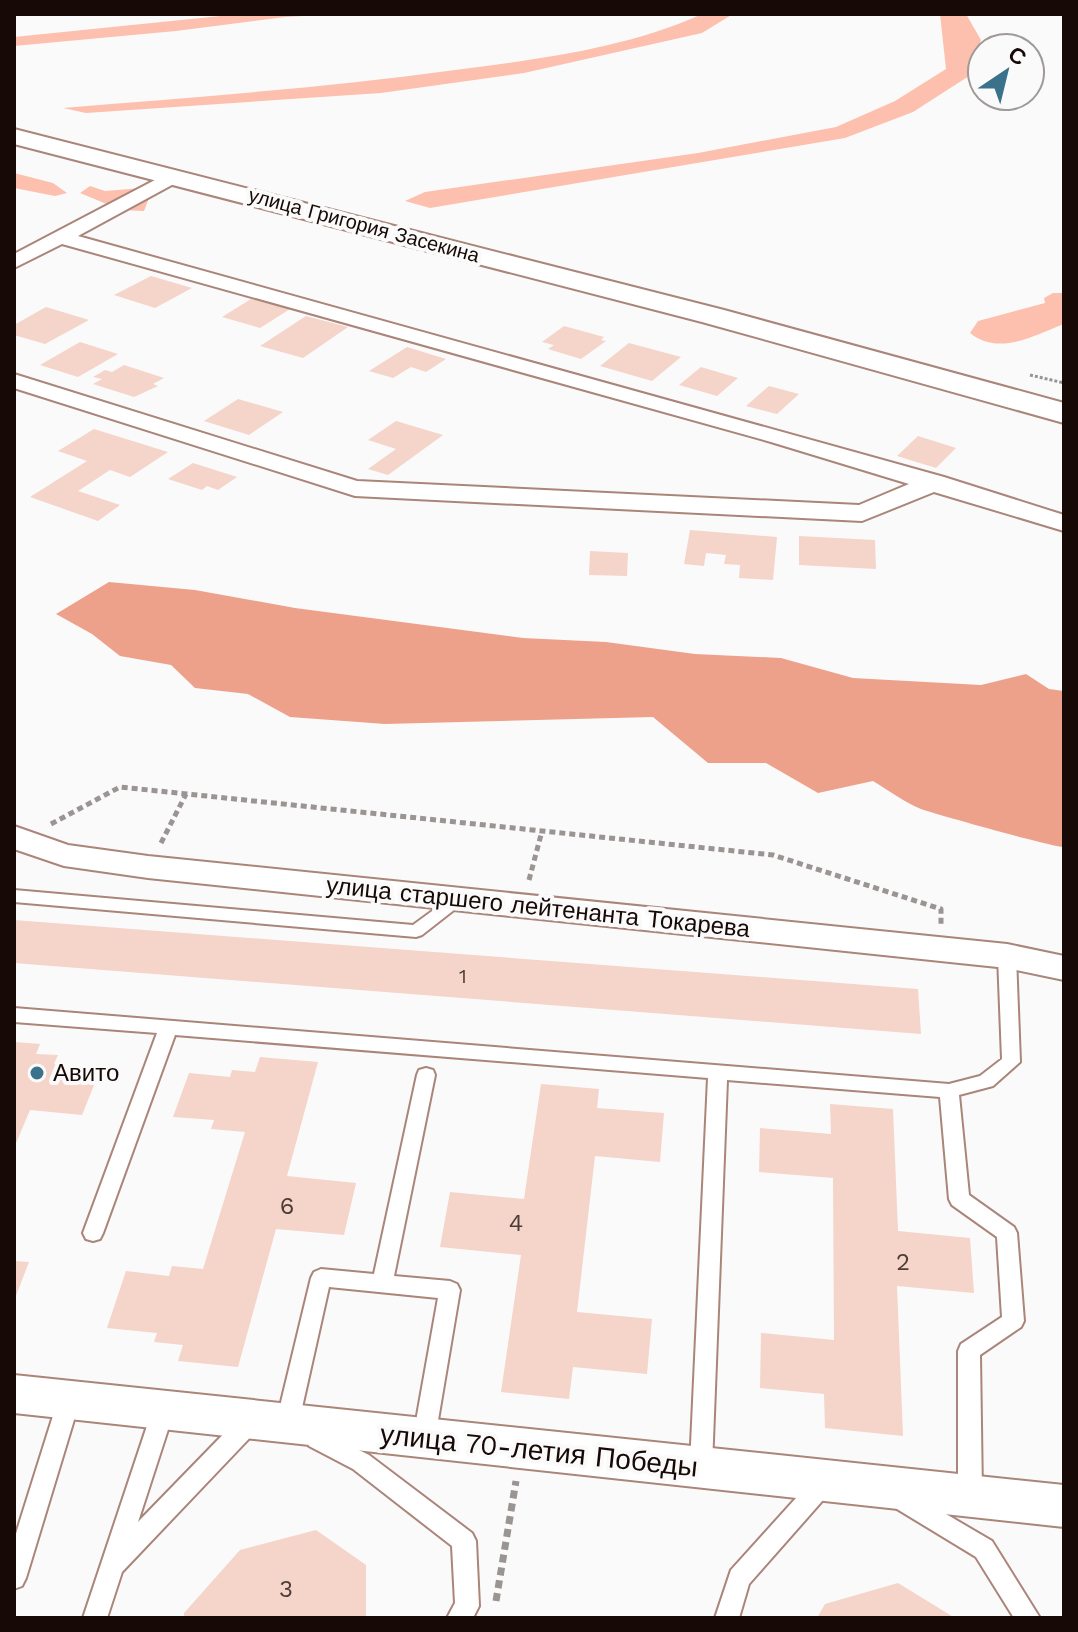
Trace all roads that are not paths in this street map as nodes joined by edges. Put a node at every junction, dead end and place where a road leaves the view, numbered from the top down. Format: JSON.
{"nodes":[{"id":1,"x":19,"y":141,"type":"edge"},
{"id":2,"x":174,"y":176,"type":"junction"},
{"id":3,"x":60,"y":237,"type":"junction"},
{"id":4,"x":14,"y":262,"type":"edge"},
{"id":5,"x":14,"y":381,"type":"edge"},
{"id":6,"x":1064,"y":413,"type":"edge"},
{"id":7,"x":935,"y":482,"type":"junction"},
{"id":8,"x":1064,"y":523,"type":"edge"},
{"id":9,"x":16,"y":841,"type":"edge"},
{"id":10,"x":14,"y":896,"type":"edge"},
{"id":11,"x":460,"y":899,"type":"junction"},
{"id":12,"x":1007,"y":956,"type":"junction"},
{"id":13,"x":1064,"y":968,"type":"edge"},
{"id":14,"x":14,"y":1015,"type":"edge"},
{"id":15,"x":168,"y":1028,"type":"junction"},
{"id":16,"x":718,"y":1072,"type":"junction"},
{"id":17,"x":426,"y":1075,"type":"dead end"},
{"id":18,"x":949,"y":1091,"type":"junction"},
{"id":19,"x":93,"y":1233,"type":"dead end"},
{"id":20,"x":382,"y":1284,"type":"junction"},
{"id":21,"x":14,"y":1394,"type":"edge"},
{"id":22,"x":69,"y":1400,"type":"junction"},
{"id":23,"x":163,"y":1410,"type":"junction"},
{"id":24,"x":270,"y":1421,"type":"junction"},
{"id":25,"x":424,"y":1438,"type":"junction"},
{"id":26,"x":701,"y":1467,"type":"junction"},
{"id":27,"x":827,"y":1480,"type":"junction"},
{"id":28,"x":881,"y":1486,"type":"junction"},
{"id":29,"x":970,"y":1496,"type":"junction"},
{"id":30,"x":1064,"y":1506,"type":"edge"},
{"id":31,"x":108,"y":1570,"type":"junction"},
{"id":32,"x":14,"y":1578,"type":"edge"},
{"id":33,"x":95,"y":1618,"type":"edge"},
{"id":34,"x":459,"y":1618,"type":"edge"},
{"id":35,"x":727,"y":1618,"type":"edge"},
{"id":36,"x":1028,"y":1618,"type":"edge"}],
"edges":[{"from":1,"to":2,"type":"main road","name":"улица Григория Засекина"},
{"from":2,"to":3,"type":"street"},
{"from":2,"to":6,"type":"main road","name":"улица Григория Засекина"},
{"from":3,"to":4,"type":"street"},
{"from":3,"to":7,"type":"street"},
{"from":5,"to":7,"type":"street"},
{"from":7,"to":8,"type":"street"},
{"from":9,"to":11,"type":"street","name":"улица старшего лейтенанта Токарева"},
{"from":10,"to":11,"type":"lane"},
{"from":11,"to":12,"type":"street","name":"улица старшего лейтенанта Токарева"},
{"from":12,"to":13,"type":"street","name":"улица старшего лейтенанта Токарева"},
{"from":12,"to":18,"type":"lane"},
{"from":14,"to":15,"type":"lane"},
{"from":15,"to":16,"type":"lane"},
{"from":15,"to":19,"type":"lane"},
{"from":16,"to":18,"type":"lane"},
{"from":16,"to":26,"type":"lane"},
{"from":17,"to":20,"type":"lane"},
{"from":18,"to":29,"type":"lane"},
{"from":20,"to":24,"type":"lane"},
{"from":20,"to":25,"type":"lane"},
{"from":21,"to":22,"type":"street","name":"улица 70-летия Победы"},
{"from":22,"to":23,"type":"street","name":"улица 70-летия Победы"},
{"from":22,"to":32,"type":"lane"},
{"from":23,"to":24,"type":"street","name":"улица 70-летия Победы"},
{"from":23,"to":31,"type":"lane"},
{"from":24,"to":25,"type":"street","name":"улица 70-летия Победы"},
{"from":24,"to":31,"type":"lane"},
{"from":24,"to":34,"type":"lane"},
{"from":25,"to":26,"type":"street","name":"улица 70-летия Победы"},
{"from":26,"to":27,"type":"street","name":"улица 70-летия Победы"},
{"from":27,"to":28,"type":"street","name":"улица 70-летия Победы"},
{"from":27,"to":35,"type":"lane"},
{"from":28,"to":29,"type":"street","name":"улица 70-летия Победы"},
{"from":28,"to":36,"type":"lane"},
{"from":29,"to":30,"type":"street","name":"улица 70-летия Победы"},
{"from":31,"to":33,"type":"lane"}]}
